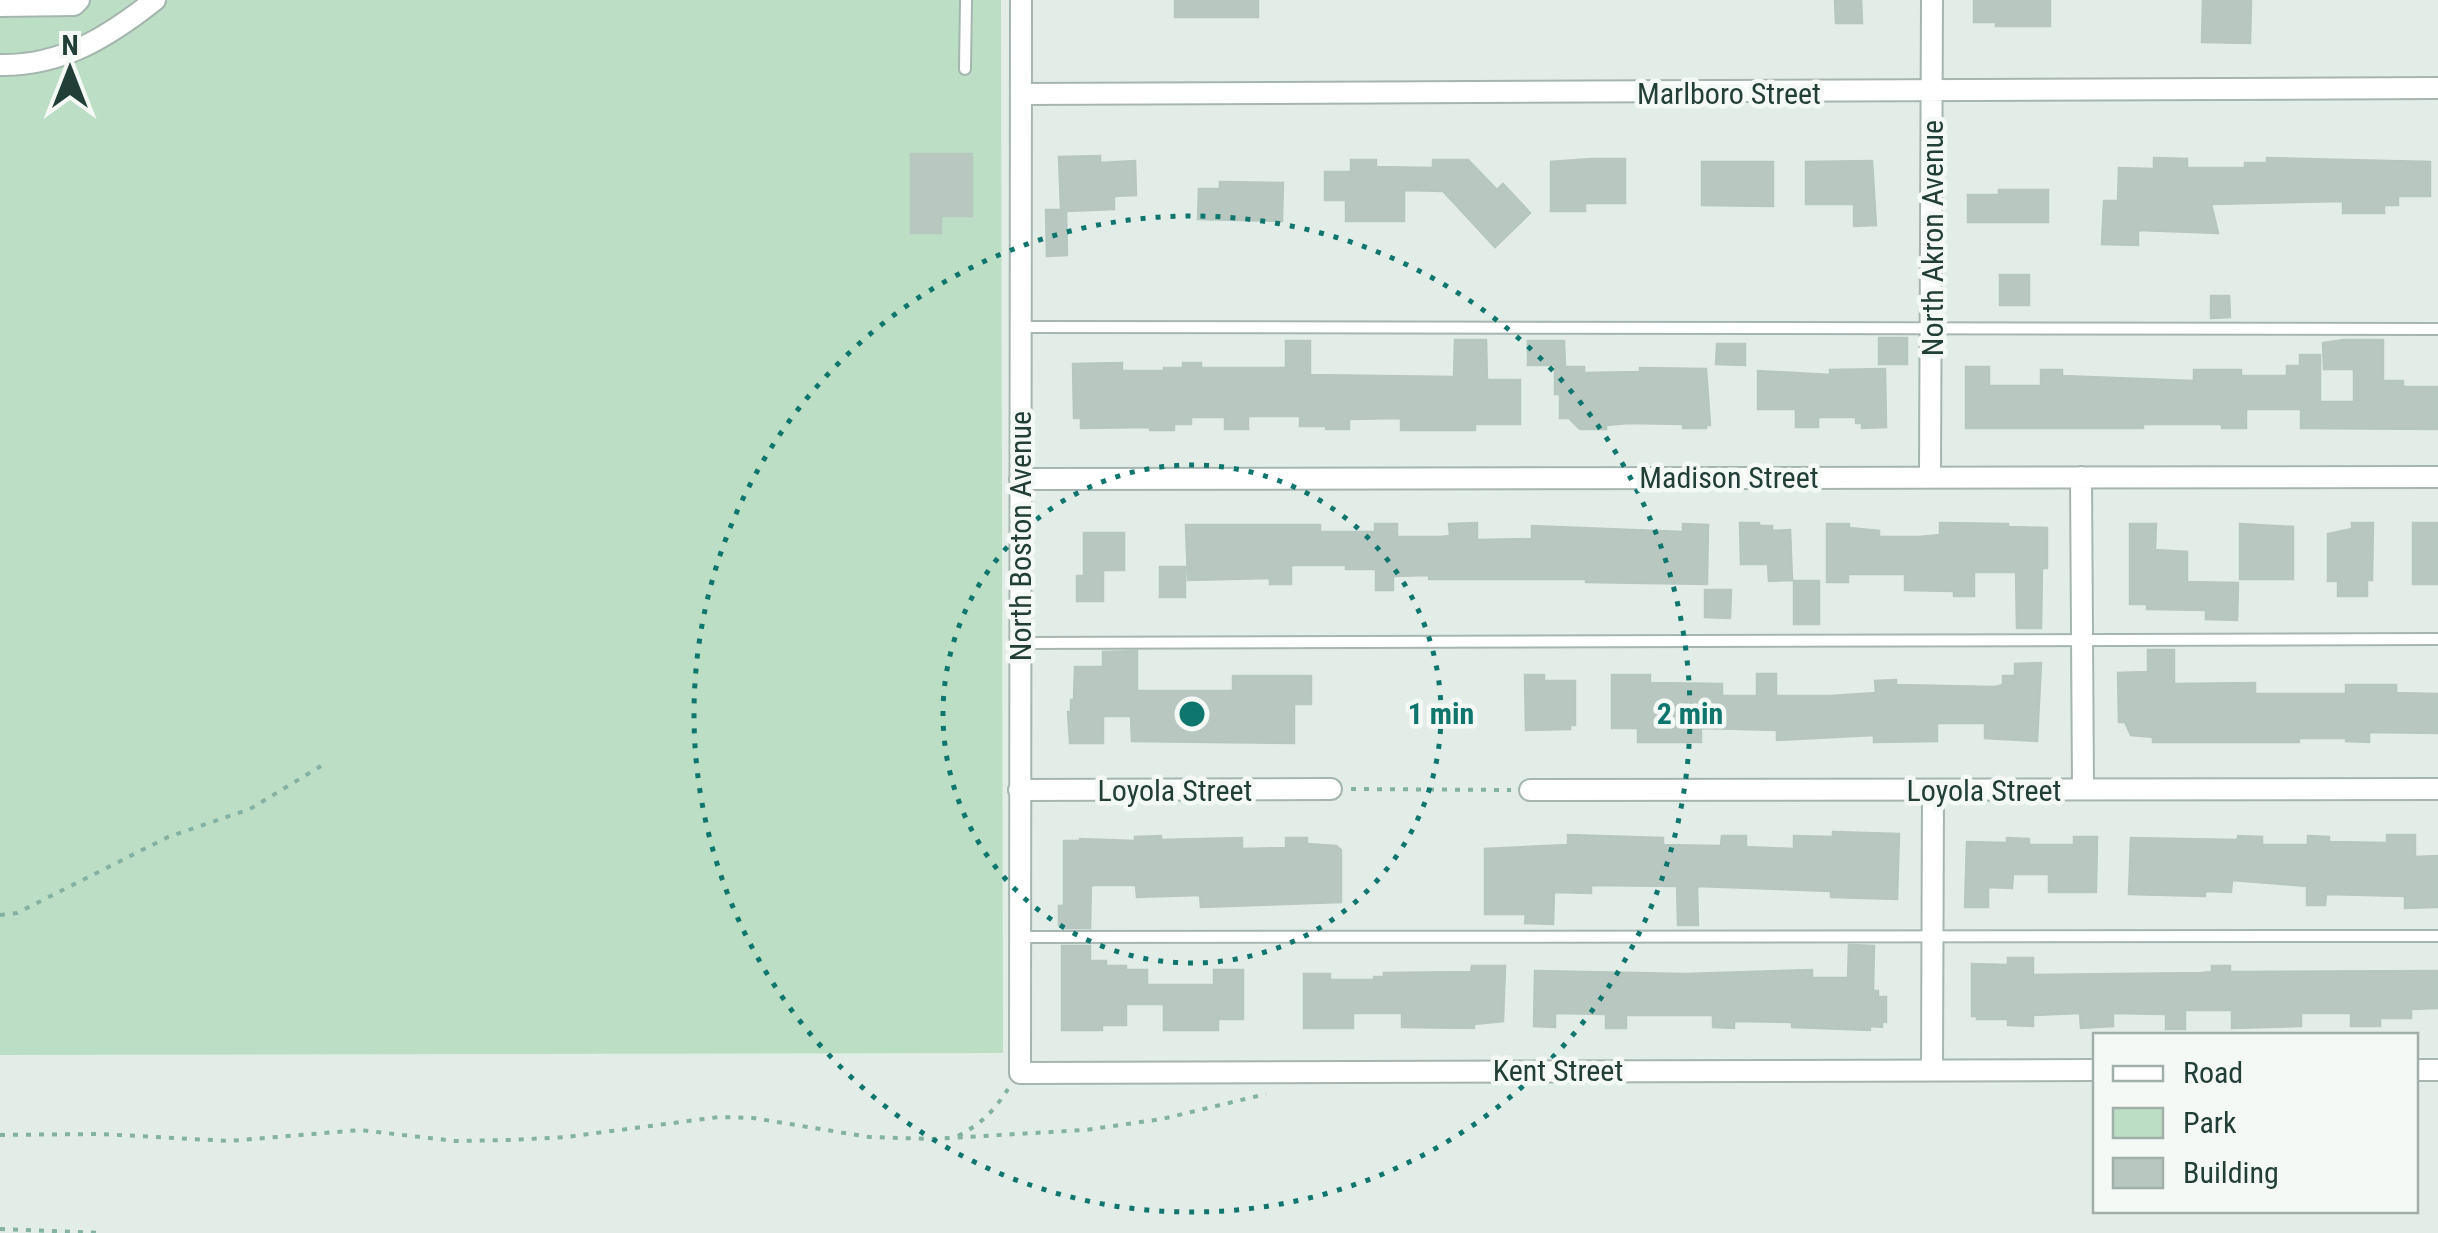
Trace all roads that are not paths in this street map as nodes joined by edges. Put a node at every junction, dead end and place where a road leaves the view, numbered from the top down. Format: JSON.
{"nodes":[{"id":1,"x":79,"y":0,"type":"edge"},
{"id":2,"x":155,"y":0,"type":"edge"},
{"id":3,"x":966,"y":0,"type":"edge"},
{"id":4,"x":1021,"y":0,"type":"edge"},
{"id":5,"x":1932,"y":0,"type":"edge"},
{"id":6,"x":0,"y":6,"type":"edge"},
{"id":7,"x":0,"y":64,"type":"edge"},
{"id":8,"x":965,"y":69,"type":"dead end"},
{"id":9,"x":2438,"y":88,"type":"edge"},
{"id":10,"x":1932,"y":92,"type":"junction"},
{"id":11,"x":1020,"y":94,"type":"junction"},
{"id":12,"x":1932,"y":326,"type":"junction"},
{"id":13,"x":1021,"y":328,"type":"junction"},
{"id":14,"x":2438,"y":329,"type":"edge"},
{"id":15,"x":1930,"y":476,"type":"junction"},
{"id":16,"x":2081,"y":477,"type":"junction"},
{"id":17,"x":2438,"y":477,"type":"edge"},
{"id":18,"x":1020,"y":479,"type":"junction"},
{"id":19,"x":2438,"y":639,"type":"edge"},
{"id":20,"x":2082,"y":641,"type":"junction"},
{"id":21,"x":1019,"y":643,"type":"junction"},
{"id":22,"x":1331,"y":789,"type":"road end"},
{"id":23,"x":2083,"y":789,"type":"junction"},
{"id":24,"x":2438,"y":789,"type":"edge"},
{"id":25,"x":1019,"y":790,"type":"junction"},
{"id":26,"x":1530,"y":790,"type":"road end"},
{"id":27,"x":1932,"y":790,"type":"junction"},
{"id":28,"x":1932,"y":936,"type":"junction"},
{"id":29,"x":2438,"y":936,"type":"edge"},
{"id":30,"x":1020,"y":937,"type":"junction"},
{"id":31,"x":1932,"y":1070,"type":"junction"},
{"id":32,"x":2093,"y":1070,"type":"edge"},
{"id":33,"x":1020,"y":1073,"type":"joint"}],
"edges":[{"from":1,"to":6,"type":"street"},
{"from":2,"to":7,"type":"street"},
{"from":3,"to":8,"type":"lane"},
{"from":4,"to":11,"type":"street","name":"North Boston Avenue"},
{"from":5,"to":10,"type":"street","name":"North Akron Avenue"},
{"from":9,"to":10,"type":"street","name":"Marlboro Street"},
{"from":10,"to":11,"type":"street","name":"Marlboro Street"},
{"from":10,"to":12,"type":"street","name":"North Akron Avenue"},
{"from":11,"to":13,"type":"street","name":"North Boston Avenue"},
{"from":12,"to":13,"type":"lane"},
{"from":12,"to":14,"type":"lane"},
{"from":12,"to":15,"type":"street","name":"North Akron Avenue"},
{"from":13,"to":18,"type":"street","name":"North Boston Avenue"},
{"from":15,"to":16,"type":"street","name":"Madison Street"},
{"from":15,"to":18,"type":"street","name":"Madison Street"},
{"from":16,"to":17,"type":"street","name":"Madison Street"},
{"from":16,"to":20,"type":"street"},
{"from":18,"to":21,"type":"street","name":"North Boston Avenue"},
{"from":19,"to":20,"type":"lane"},
{"from":20,"to":21,"type":"lane"},
{"from":20,"to":23,"type":"street"},
{"from":21,"to":25,"type":"street","name":"North Boston Avenue"},
{"from":22,"to":25,"type":"street","name":"Loyola Street"},
{"from":23,"to":24,"type":"street","name":"Loyola Street"},
{"from":23,"to":27,"type":"street","name":"Loyola Street"},
{"from":25,"to":30,"type":"street","name":"North Boston Avenue"},
{"from":26,"to":27,"type":"street","name":"Loyola Street"},
{"from":27,"to":28,"type":"street"},
{"from":28,"to":29,"type":"lane"},
{"from":28,"to":30,"type":"lane"},
{"from":28,"to":31,"type":"street"},
{"from":30,"to":33,"type":"street","name":"North Boston Avenue"},
{"from":31,"to":32,"type":"street","name":"Kent Street"},
{"from":31,"to":33,"type":"street","name":"Kent Street"}]}
